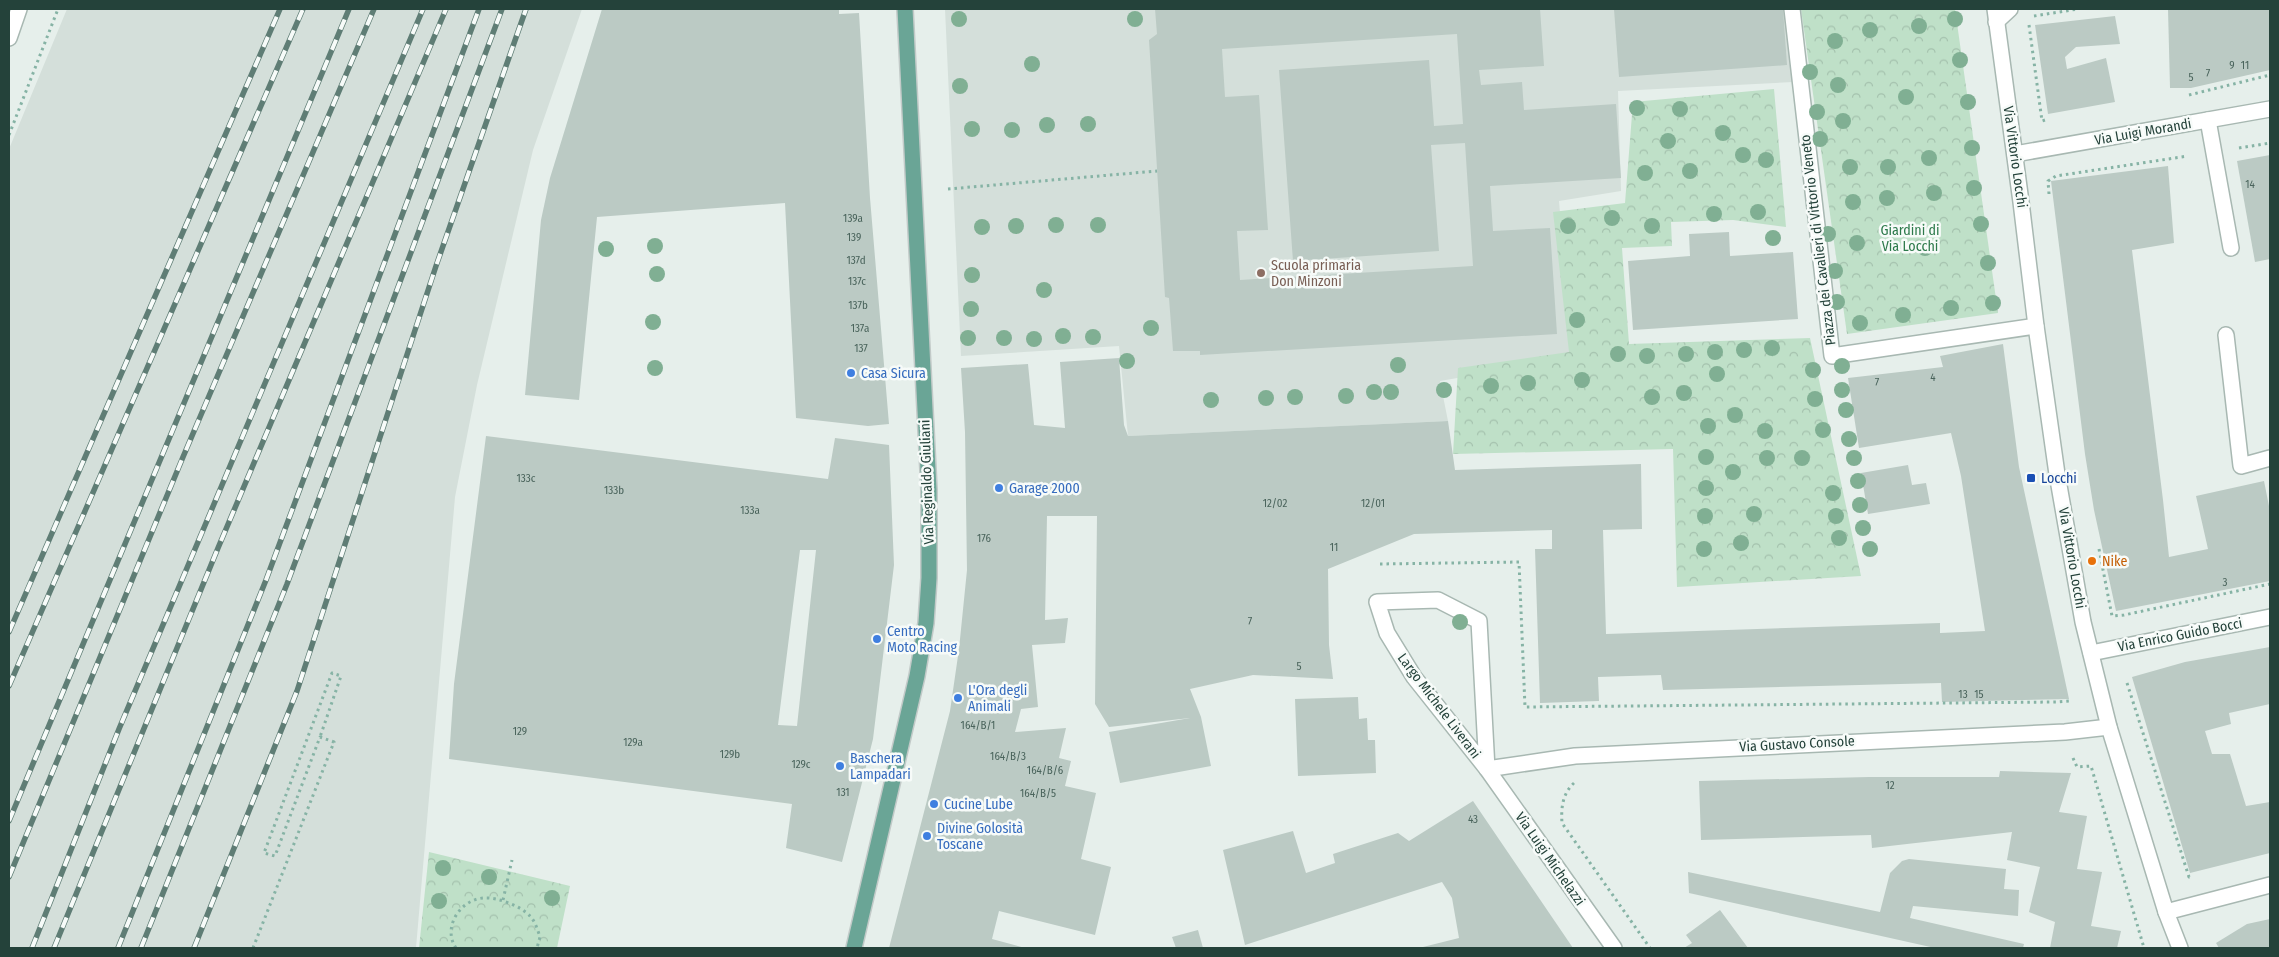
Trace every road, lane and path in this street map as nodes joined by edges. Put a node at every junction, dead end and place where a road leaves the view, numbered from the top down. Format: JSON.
{"nodes":[{"id":1,"x":19,"y":9,"type":"edge"},
{"id":2,"x":58,"y":9,"type":"edge"},
{"id":3,"x":905,"y":9,"type":"edge"},
{"id":4,"x":1792,"y":9,"type":"edge"},
{"id":5,"x":2010,"y":9,"type":"edge"},
{"id":6,"x":2078,"y":9,"type":"edge"},
{"id":7,"x":1996,"y":15,"type":"edge"},
{"id":8,"x":9,"y":38,"type":"edge"},
{"id":9,"x":2270,"y":75,"type":"edge"},
{"id":10,"x":2180,"y":97,"type":"dead end"},
{"id":11,"x":2270,"y":108,"type":"edge"},
{"id":12,"x":2046,"y":120,"type":"dead end"},
{"id":13,"x":2208,"y":120,"type":"junction"},
{"id":14,"x":9,"y":135,"type":"edge"},
{"id":15,"x":2270,"y":143,"type":"edge"},
{"id":16,"x":2214,"y":152,"type":"junction"},
{"id":17,"x":2015,"y":154,"type":"junction"},
{"id":18,"x":1157,"y":171,"type":"dead end"},
{"id":19,"x":948,"y":189,"type":"dead end"},
{"id":20,"x":2049,"y":198,"type":"dead end"},
{"id":21,"x":2230,"y":248,"type":"dead end"},
{"id":22,"x":2036,"y":326,"type":"junction"},
{"id":23,"x":2226,"y":335,"type":"dead end"},
{"id":24,"x":2270,"y":458,"type":"edge"},
{"id":25,"x":2099,"y":548,"type":"dead end"},
{"id":26,"x":1380,"y":564,"type":"dead end"},
{"id":27,"x":2270,"y":584,"type":"edge"},
{"id":28,"x":2270,"y":617,"type":"edge"},
{"id":29,"x":2090,"y":653,"type":"junction"},
{"id":30,"x":2125,"y":675,"type":"dead end"},
{"id":31,"x":2070,"y":701,"type":"dead end"},
{"id":32,"x":2109,"y":727,"type":"junction"},
{"id":33,"x":320,"y":737,"type":"junction"},
{"id":34,"x":2072,"y":756,"type":"dead end"},
{"id":35,"x":1487,"y":769,"type":"junction"},
{"id":36,"x":1581,"y":777,"type":"dead end"},
{"id":37,"x":512,"y":860,"type":"dead end"},
{"id":38,"x":2189,"y":877,"type":"dead end"},
{"id":39,"x":2270,"y":886,"type":"edge"},
{"id":40,"x":503,"y":900,"type":"junction"},
{"id":41,"x":2166,"y":912,"type":"junction"},
{"id":42,"x":253,"y":948,"type":"edge"},
{"id":43,"x":456,"y":948,"type":"edge"},
{"id":44,"x":537,"y":948,"type":"edge"},
{"id":45,"x":854,"y":948,"type":"edge"},
{"id":46,"x":1614,"y":948,"type":"edge"},
{"id":47,"x":1650,"y":948,"type":"edge"},
{"id":48,"x":2144,"y":948,"type":"edge"},
{"id":49,"x":2180,"y":948,"type":"edge"}],
"edges":[{"from":1,"to":8,"type":"street"},
{"from":2,"to":14,"type":"path"},
{"from":3,"to":45,"type":"main road","name":"Via Reginaldo Giuliani"},
{"from":4,"to":22,"type":"street","name":"Piazza dei Cavalieri di Vittorio Veneto"},
{"from":5,"to":7,"type":"street"},
{"from":6,"to":12,"type":"path"},
{"from":7,"to":17,"type":"street","name":"Via Vittorio Locchi"},
{"from":9,"to":10,"type":"path"},
{"from":11,"to":13,"type":"street","name":"Via Luigi Morandi"},
{"from":13,"to":16,"type":"street"},
{"from":13,"to":17,"type":"street","name":"Via Luigi Morandi"},
{"from":15,"to":16,"type":"path"},
{"from":16,"to":20,"type":"path"},
{"from":16,"to":21,"type":"street"},
{"from":17,"to":22,"type":"street","name":"Via Vittorio Locchi"},
{"from":18,"to":19,"type":"path"},
{"from":22,"to":29,"type":"street","name":"Via Vittorio Locchi"},
{"from":23,"to":24,"type":"street"},
{"from":25,"to":27,"type":"path"},
{"from":26,"to":31,"type":"path"},
{"from":28,"to":29,"type":"street","name":"Via Enrico Guido Bocci"},
{"from":29,"to":32,"type":"street","name":"Via Vittorio Locchi"},
{"from":30,"to":38,"type":"path"},
{"from":32,"to":35,"type":"street","name":"Via Gustavo Console"},
{"from":32,"to":41,"type":"street","name":"Via Vittorio Locchi"},
{"from":33,"to":33,"type":"path"},
{"from":33,"to":42,"type":"path"},
{"from":34,"to":48,"type":"path"},
{"from":35,"to":35,"type":"street","name":"Largo Michele Liverani"},
{"from":35,"to":46,"type":"street","name":"Via Luigi Michelazzi"},
{"from":36,"to":47,"type":"path"},
{"from":37,"to":40,"type":"path"},
{"from":39,"to":41,"type":"street"},
{"from":40,"to":43,"type":"path"},
{"from":40,"to":44,"type":"path"},
{"from":41,"to":49,"type":"street","name":"Via Vittorio Locchi"}]}
